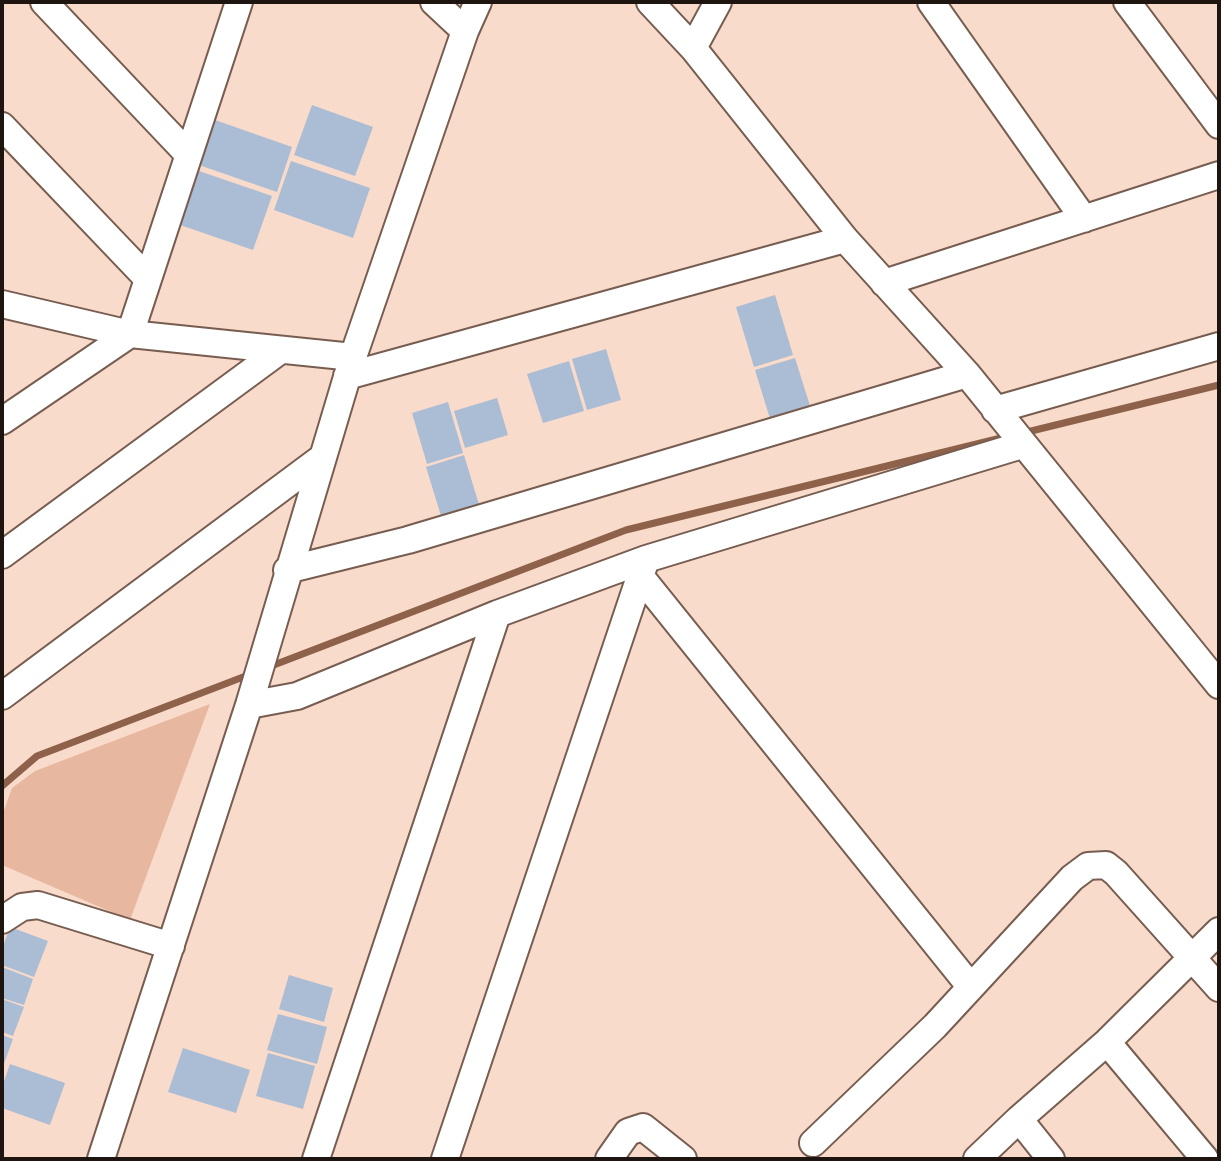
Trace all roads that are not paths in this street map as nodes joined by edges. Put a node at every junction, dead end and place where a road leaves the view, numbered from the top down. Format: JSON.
{"nodes":[{"id":1,"x":44,"y":2,"type":"edge"},
{"id":2,"x":434,"y":2,"type":"edge"},
{"id":3,"x":478,"y":2,"type":"edge"},
{"id":4,"x":650,"y":2,"type":"edge"},
{"id":5,"x":718,"y":2,"type":"edge"},
{"id":6,"x":932,"y":2,"type":"edge"},
{"id":7,"x":1127,"y":2,"type":"edge"},
{"id":8,"x":228,"y":8,"type":"edge"},
{"id":9,"x":465,"y":30,"type":"junction"},
{"id":10,"x":693,"y":48,"type":"junction"},
{"id":11,"x":2,"y":125,"type":"edge"},
{"id":12,"x":1219,"y":125,"type":"edge"},
{"id":13,"x":188,"y":154,"type":"junction"},
{"id":14,"x":1219,"y":175,"type":"edge"},
{"id":15,"x":1084,"y":219,"type":"junction"},
{"id":16,"x":845,"y":239,"type":"junction"},
{"id":17,"x":148,"y":279,"type":"junction"},
{"id":18,"x":884,"y":283,"type":"junction"},
{"id":19,"x":2,"y":304,"type":"edge"},
{"id":20,"x":130,"y":334,"type":"junction"},
{"id":21,"x":1219,"y":346,"type":"edge"},
{"id":22,"x":278,"y":352,"type":"junction"},
{"id":23,"x":350,"y":367,"type":"junction"},
{"id":24,"x":967,"y":374,"type":"junction"},
{"id":25,"x":995,"y":410,"type":"junction"},
{"id":26,"x":2,"y":421,"type":"edge"},
{"id":27,"x":1022,"y":445,"type":"junction"},
{"id":28,"x":323,"y":457,"type":"junction"},
{"id":29,"x":2,"y":555,"type":"edge"},
{"id":30,"x":643,"y":568,"type":"junction"},
{"id":31,"x":287,"y":570,"type":"junction"},
{"id":32,"x":497,"y":614,"type":"junction"},
{"id":33,"x":1219,"y":685,"type":"edge"},
{"id":34,"x":2,"y":696,"type":"edge"},
{"id":35,"x":249,"y":705,"type":"junction"},
{"id":36,"x":2,"y":920,"type":"edge"},
{"id":37,"x":1219,"y":930,"type":"edge"},
{"id":38,"x":171,"y":946,"type":"junction"},
{"id":39,"x":1193,"y":956,"type":"junction"},
{"id":40,"x":970,"y":986,"type":"junction"},
{"id":41,"x":1219,"y":988,"type":"edge"},
{"id":42,"x":1107,"y":1042,"type":"junction"},
{"id":43,"x":1019,"y":1119,"type":"junction"},
{"id":44,"x":813,"y":1143,"type":"dead end"},
{"id":45,"x":102,"y":1159,"type":"edge"},
{"id":46,"x":316,"y":1159,"type":"edge"},
{"id":47,"x":446,"y":1159,"type":"edge"},
{"id":48,"x":609,"y":1159,"type":"edge"},
{"id":49,"x":683,"y":1159,"type":"edge"},
{"id":50,"x":977,"y":1159,"type":"edge"},
{"id":51,"x":1051,"y":1159,"type":"edge"},
{"id":52,"x":1205,"y":1159,"type":"edge"}],
"edges":[{"from":1,"to":13,"type":"street"},
{"from":2,"to":9,"type":"street"},
{"from":3,"to":9,"type":"street"},
{"from":4,"to":10,"type":"street"},
{"from":5,"to":10,"type":"street"},
{"from":6,"to":15,"type":"street"},
{"from":7,"to":12,"type":"street"},
{"from":8,"to":13,"type":"street"},
{"from":9,"to":23,"type":"street"},
{"from":10,"to":16,"type":"street"},
{"from":11,"to":17,"type":"street"},
{"from":13,"to":17,"type":"street"},
{"from":14,"to":15,"type":"street"},
{"from":15,"to":18,"type":"street"},
{"from":16,"to":18,"type":"street"},
{"from":16,"to":23,"type":"street"},
{"from":17,"to":20,"type":"street"},
{"from":18,"to":24,"type":"street"},
{"from":19,"to":20,"type":"street"},
{"from":20,"to":22,"type":"street"},
{"from":20,"to":26,"type":"street"},
{"from":21,"to":25,"type":"street"},
{"from":22,"to":23,"type":"street"},
{"from":22,"to":29,"type":"street"},
{"from":23,"to":28,"type":"street"},
{"from":24,"to":25,"type":"street"},
{"from":24,"to":31,"type":"street"},
{"from":25,"to":27,"type":"street"},
{"from":27,"to":30,"type":"street"},
{"from":27,"to":33,"type":"street"},
{"from":28,"to":31,"type":"street"},
{"from":28,"to":34,"type":"street"},
{"from":30,"to":32,"type":"street"},
{"from":30,"to":40,"type":"street"},
{"from":30,"to":47,"type":"street"},
{"from":31,"to":35,"type":"street"},
{"from":32,"to":35,"type":"street"},
{"from":32,"to":46,"type":"street"},
{"from":35,"to":38,"type":"street"},
{"from":36,"to":38,"type":"street"},
{"from":37,"to":39,"type":"street"},
{"from":38,"to":45,"type":"street"},
{"from":39,"to":40,"type":"street"},
{"from":39,"to":41,"type":"street"},
{"from":39,"to":42,"type":"street"},
{"from":40,"to":44,"type":"street"},
{"from":42,"to":43,"type":"street"},
{"from":42,"to":52,"type":"street"},
{"from":43,"to":50,"type":"street"},
{"from":43,"to":51,"type":"street"},
{"from":48,"to":49,"type":"street"}]}
